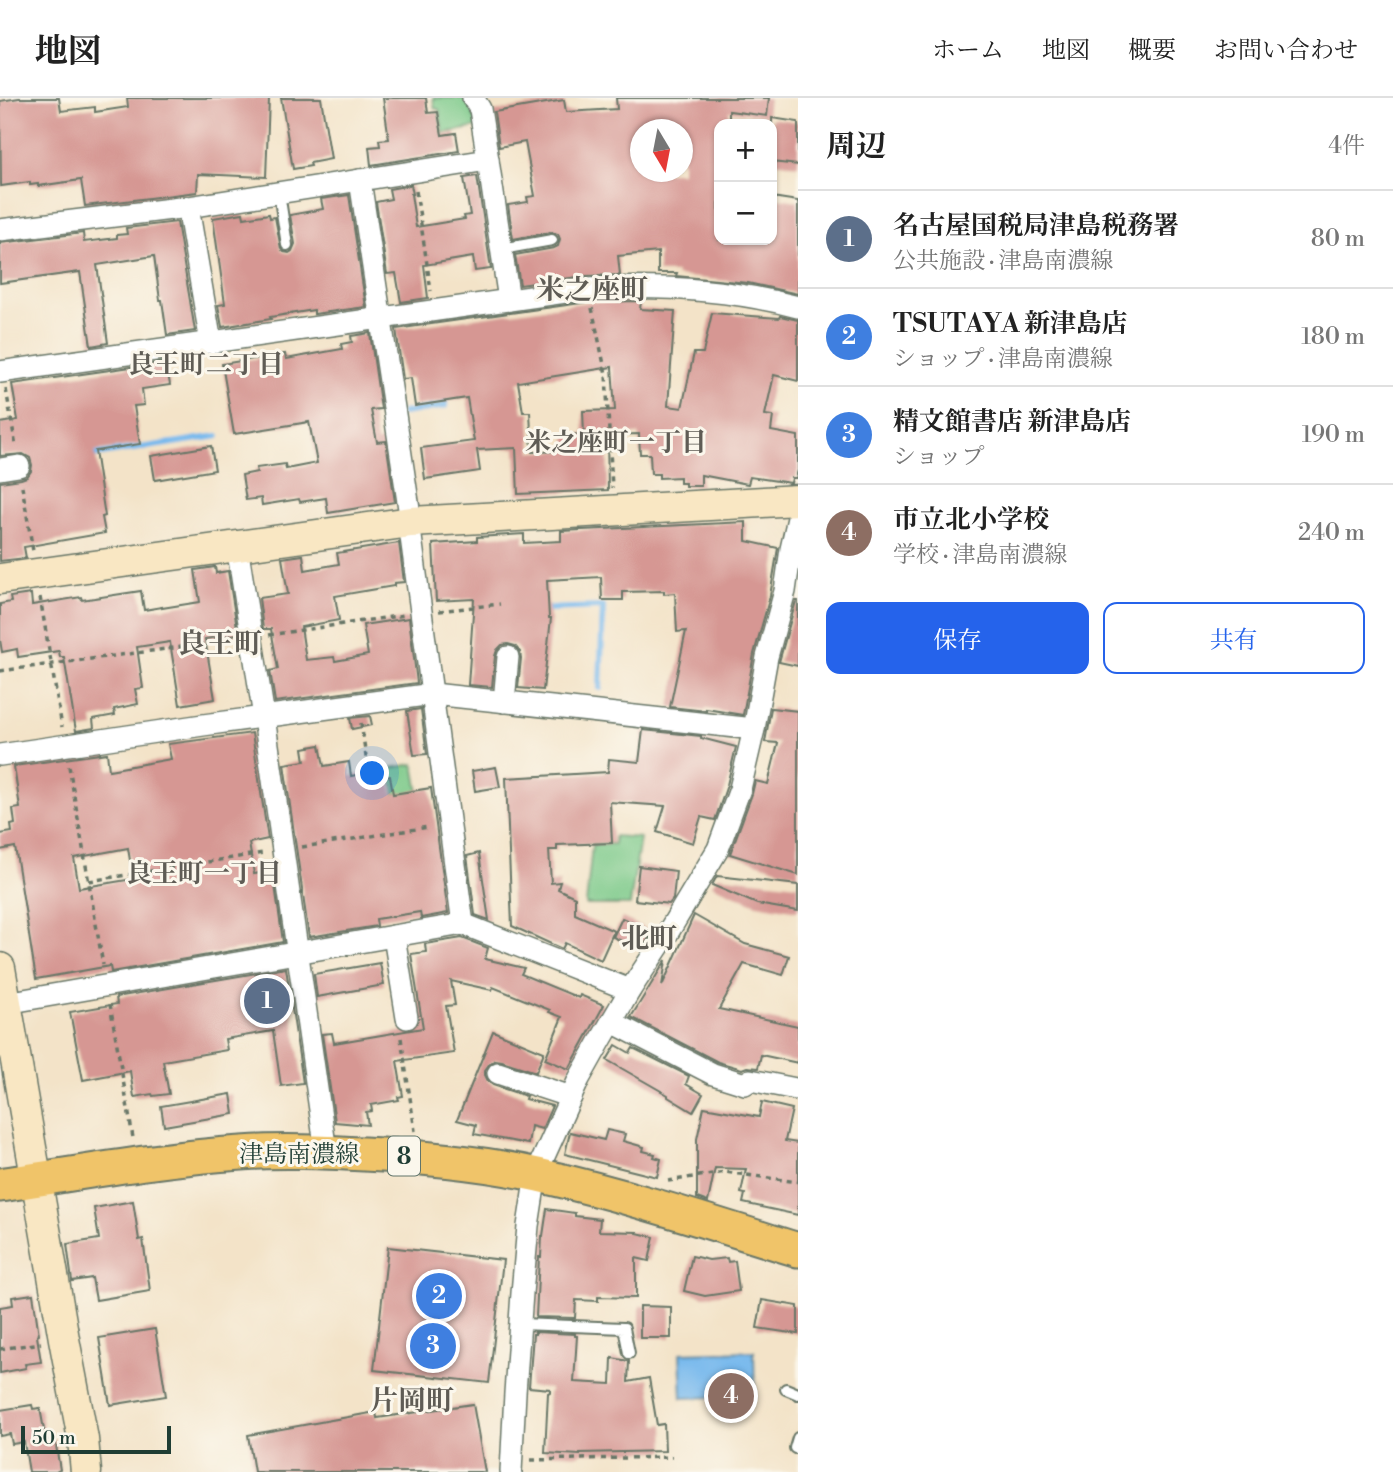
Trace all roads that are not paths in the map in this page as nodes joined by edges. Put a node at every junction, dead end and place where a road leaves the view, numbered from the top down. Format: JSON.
{"nodes":[{"id":1,"x":473,"y":98,"type":"edge"},
{"id":2,"x":488,"y":160,"type":"junction"},
{"id":3,"x":360,"y":180,"type":"junction"},
{"id":4,"x":279,"y":193,"type":"junction"},
{"id":5,"x":188,"y":207,"type":"junction"},
{"id":6,"x":0,"y":230,"type":"edge"},
{"id":7,"x":552,"y":240,"type":"dead end"},
{"id":8,"x":287,"y":245,"type":"dead end"},
{"id":9,"x":502,"y":249,"type":"junction"},
{"id":10,"x":509,"y":300,"type":"junction"},
{"id":11,"x":798,"y":307,"type":"edge"},
{"id":12,"x":382,"y":317,"type":"junction"},
{"id":13,"x":211,"y":343,"type":"junction"},
{"id":14,"x":2,"y":372,"type":"edge"},
{"id":15,"x":798,"y":500,"type":"edge"},
{"id":16,"x":798,"y":518,"type":"edge"},
{"id":17,"x":410,"y":522,"type":"junction"},
{"id":18,"x":237,"y":546,"type":"junction"},
{"id":19,"x":794,"y":550,"type":"edge"},
{"id":20,"x":0,"y":579,"type":"edge"},
{"id":21,"x":508,"y":657,"type":"dead end"},
{"id":22,"x":433,"y":694,"type":"junction"},
{"id":23,"x":504,"y":702,"type":"junction"},
{"id":24,"x":264,"y":717,"type":"junction"},
{"id":25,"x":754,"y":729,"type":"junction"},
{"id":26,"x":0,"y":755,"type":"edge"},
{"id":27,"x":463,"y":924,"type":"junction"},
{"id":28,"x":394,"y":936,"type":"junction"},
{"id":29,"x":298,"y":953,"type":"junction"},
{"id":30,"x":0,"y":968,"type":"edge"},
{"id":31,"x":630,"y":990,"type":"junction"},
{"id":32,"x":6,"y":1003,"type":"junction"},
{"id":33,"x":612,"y":1022,"type":"junction"},
{"id":34,"x":404,"y":1026,"type":"road end"},
{"id":35,"x":498,"y":1073,"type":"dead end"},
{"id":36,"x":796,"y":1089,"type":"dead end"},
{"id":37,"x":571,"y":1097,"type":"junction"},
{"id":38,"x":326,"y":1152,"type":"junction"},
{"id":39,"x":536,"y":1174,"type":"junction"},
{"id":40,"x":37,"y":1180,"type":"junction"},
{"id":41,"x":0,"y":1185,"type":"edge"},
{"id":42,"x":798,"y":1250,"type":"edge"},
{"id":43,"x":520,"y":1324,"type":"junction"},
{"id":44,"x":629,"y":1353,"type":"dead end"},
{"id":45,"x":786,"y":1389,"type":"dead end"},
{"id":46,"x":798,"y":1394,"type":"edge"},
{"id":47,"x":511,"y":1466,"type":"edge"},
{"id":48,"x":86,"y":1472,"type":"edge"}],
"edges":[{"from":1,"to":2,"type":"street"},
{"from":2,"to":3,"type":"street"},
{"from":2,"to":9,"type":"street"},
{"from":3,"to":4,"type":"street"},
{"from":3,"to":12,"type":"street"},
{"from":4,"to":5,"type":"street"},
{"from":4,"to":8,"type":"lane"},
{"from":5,"to":6,"type":"street"},
{"from":5,"to":13,"type":"street"},
{"from":7,"to":9,"type":"lane"},
{"from":9,"to":10,"type":"street"},
{"from":10,"to":11,"type":"street"},
{"from":10,"to":12,"type":"street"},
{"from":12,"to":13,"type":"street"},
{"from":12,"to":17,"type":"street"},
{"from":13,"to":14,"type":"street"},
{"from":15,"to":17,"type":"street"},
{"from":16,"to":19,"type":"street"},
{"from":17,"to":18,"type":"street"},
{"from":17,"to":22,"type":"street"},
{"from":18,"to":20,"type":"street"},
{"from":18,"to":24,"type":"street"},
{"from":19,"to":25,"type":"street"},
{"from":21,"to":23,"type":"street"},
{"from":22,"to":23,"type":"street"},
{"from":22,"to":24,"type":"street"},
{"from":22,"to":27,"type":"street"},
{"from":23,"to":25,"type":"street"},
{"from":24,"to":26,"type":"street"},
{"from":24,"to":29,"type":"street"},
{"from":25,"to":31,"type":"street"},
{"from":27,"to":28,"type":"street"},
{"from":27,"to":31,"type":"street"},
{"from":28,"to":29,"type":"street"},
{"from":28,"to":34,"type":"street"},
{"from":29,"to":32,"type":"street"},
{"from":29,"to":38,"type":"street"},
{"from":30,"to":32,"type":"street"},
{"from":31,"to":33,"type":"street"},
{"from":32,"to":40,"type":"street"},
{"from":33,"to":36,"type":"street"},
{"from":33,"to":37,"type":"street"},
{"from":35,"to":37,"type":"street"},
{"from":37,"to":39,"type":"street"},
{"from":38,"to":39,"type":"main road","name":"津島南濃線","number":"8"},
{"from":38,"to":40,"type":"main road","name":"津島南濃線","number":"8"},
{"from":39,"to":42,"type":"main road","name":"津島南濃線","number":"8"},
{"from":39,"to":43,"type":"street"},
{"from":40,"to":41,"type":"main road","name":"津島南濃線","number":"8"},
{"from":40,"to":48,"type":"street"},
{"from":43,"to":44,"type":"lane"},
{"from":43,"to":47,"type":"street"},
{"from":45,"to":46,"type":"lane"}]}
